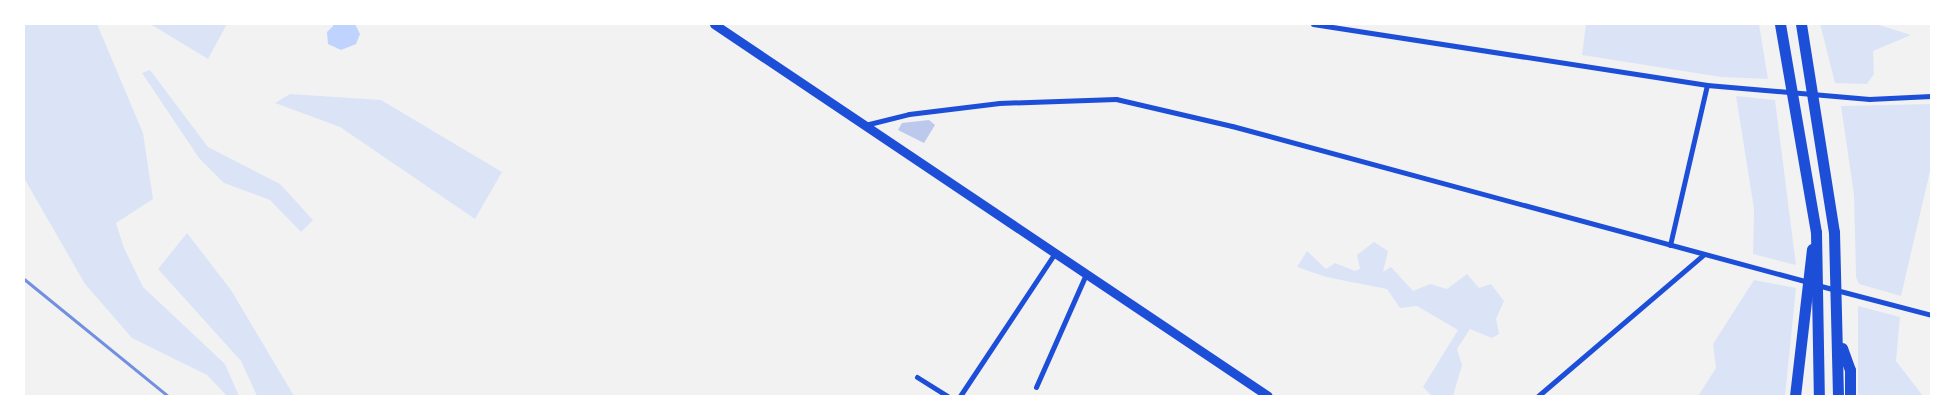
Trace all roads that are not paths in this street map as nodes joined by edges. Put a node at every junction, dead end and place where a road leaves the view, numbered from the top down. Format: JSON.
{"nodes":[{"id":1,"x":714,"y":24,"type":"edge"},
{"id":2,"x":1313,"y":24,"type":"edge"},
{"id":3,"x":1780,"y":24,"type":"edge"},
{"id":4,"x":1801,"y":24,"type":"edge"},
{"id":5,"x":1707,"y":85,"type":"junction"},
{"id":6,"x":1931,"y":96,"type":"edge"},
{"id":7,"x":865,"y":125,"type":"junction"},
{"id":8,"x":1816,"y":232,"type":"junction"},
{"id":9,"x":1670,"y":245,"type":"junction"},
{"id":10,"x":1055,"y":253,"type":"junction"},
{"id":11,"x":1704,"y":254,"type":"junction"},
{"id":12,"x":1086,"y":274,"type":"junction"},
{"id":13,"x":1931,"y":315,"type":"edge"},
{"id":14,"x":1839,"y":339,"type":"junction"},
{"id":15,"x":917,"y":377,"type":"dead end"},
{"id":16,"x":1036,"y":387,"type":"dead end"},
{"id":17,"x":948,"y":396,"type":"edge"},
{"id":18,"x":960,"y":396,"type":"edge"},
{"id":19,"x":1268,"y":396,"type":"edge"},
{"id":20,"x":1538,"y":396,"type":"edge"},
{"id":21,"x":1796,"y":396,"type":"edge"},
{"id":22,"x":1819,"y":396,"type":"edge"},
{"id":23,"x":1838,"y":396,"type":"edge"},
{"id":24,"x":1850,"y":396,"type":"edge"}],
"edges":[{"from":1,"to":7,"type":"main road"},
{"from":2,"to":5,"type":"street"},
{"from":3,"to":8,"type":"highway"},
{"from":4,"to":14,"type":"highway"},
{"from":5,"to":6,"type":"street"},
{"from":5,"to":9,"type":"street"},
{"from":7,"to":9,"type":"street"},
{"from":7,"to":10,"type":"main road"},
{"from":8,"to":21,"type":"highway"},
{"from":8,"to":22,"type":"highway"},
{"from":9,"to":11,"type":"street"},
{"from":10,"to":12,"type":"main road"},
{"from":10,"to":18,"type":"street"},
{"from":11,"to":13,"type":"street"},
{"from":11,"to":20,"type":"street"},
{"from":12,"to":16,"type":"street"},
{"from":12,"to":19,"type":"main road"},
{"from":14,"to":23,"type":"highway"},
{"from":14,"to":24,"type":"highway"},
{"from":15,"to":17,"type":"street"}]}
